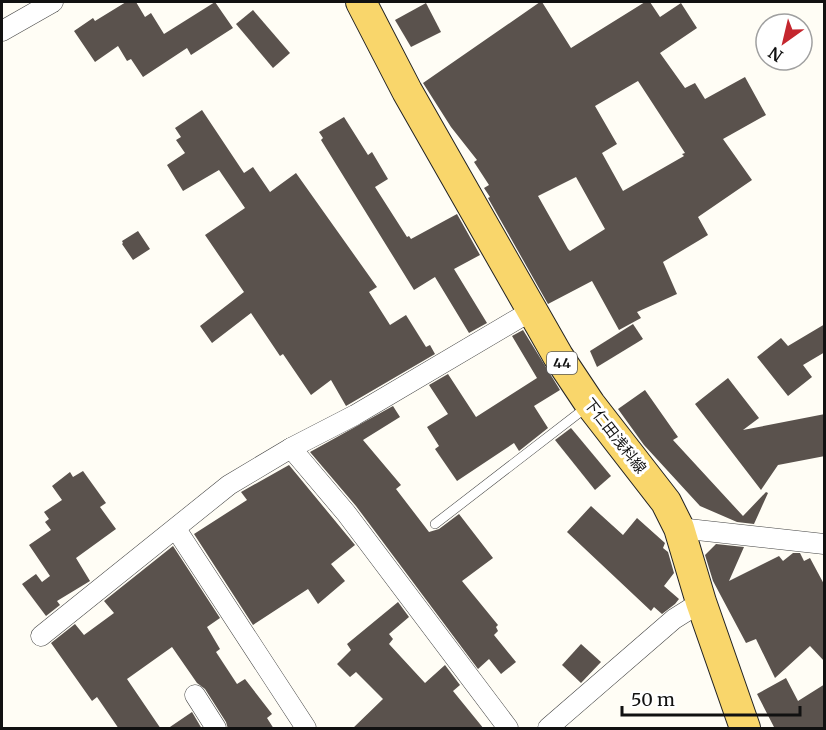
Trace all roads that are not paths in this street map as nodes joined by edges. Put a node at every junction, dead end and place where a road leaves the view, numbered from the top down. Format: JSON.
{"nodes":[{"id":1,"x":53,"y":2,"type":"edge"},
{"id":2,"x":361,"y":2,"type":"edge"},
{"id":3,"x":2,"y":31,"type":"edge"},
{"id":4,"x":531,"y":311,"type":"junction"},
{"id":5,"x":590,"y":404,"type":"junction"},
{"id":6,"x":291,"y":448,"type":"junction"},
{"id":7,"x":435,"y":524,"type":"dead end"},
{"id":8,"x":679,"y":528,"type":"junction"},
{"id":9,"x":176,"y":529,"type":"junction"},
{"id":10,"x":825,"y":544,"type":"edge"},
{"id":11,"x":701,"y":602,"type":"junction"},
{"id":12,"x":41,"y":636,"type":"dead end"},
{"id":13,"x":195,"y":695,"type":"dead end"},
{"id":14,"x":216,"y":729,"type":"edge"},
{"id":15,"x":306,"y":729,"type":"edge"},
{"id":16,"x":508,"y":729,"type":"edge"},
{"id":17,"x":548,"y":729,"type":"edge"},
{"id":18,"x":745,"y":729,"type":"edge"}],
"edges":[{"from":1,"to":3,"type":"street"},
{"from":2,"to":4,"type":"main road","name":"下仁田浅科線","number":"44"},
{"from":4,"to":5,"type":"main road","name":"下仁田浅科線","number":"44"},
{"from":4,"to":6,"type":"street"},
{"from":5,"to":7,"type":"lane"},
{"from":5,"to":8,"type":"main road","name":"下仁田浅科線","number":"44"},
{"from":6,"to":9,"type":"street"},
{"from":6,"to":16,"type":"street"},
{"from":8,"to":10,"type":"street"},
{"from":8,"to":11,"type":"main road","name":"下仁田浅科線","number":"44"},
{"from":9,"to":12,"type":"street"},
{"from":9,"to":15,"type":"street"},
{"from":11,"to":17,"type":"street"},
{"from":11,"to":18,"type":"main road","name":"下仁田浅科線","number":"44"},
{"from":13,"to":14,"type":"street"}]}
